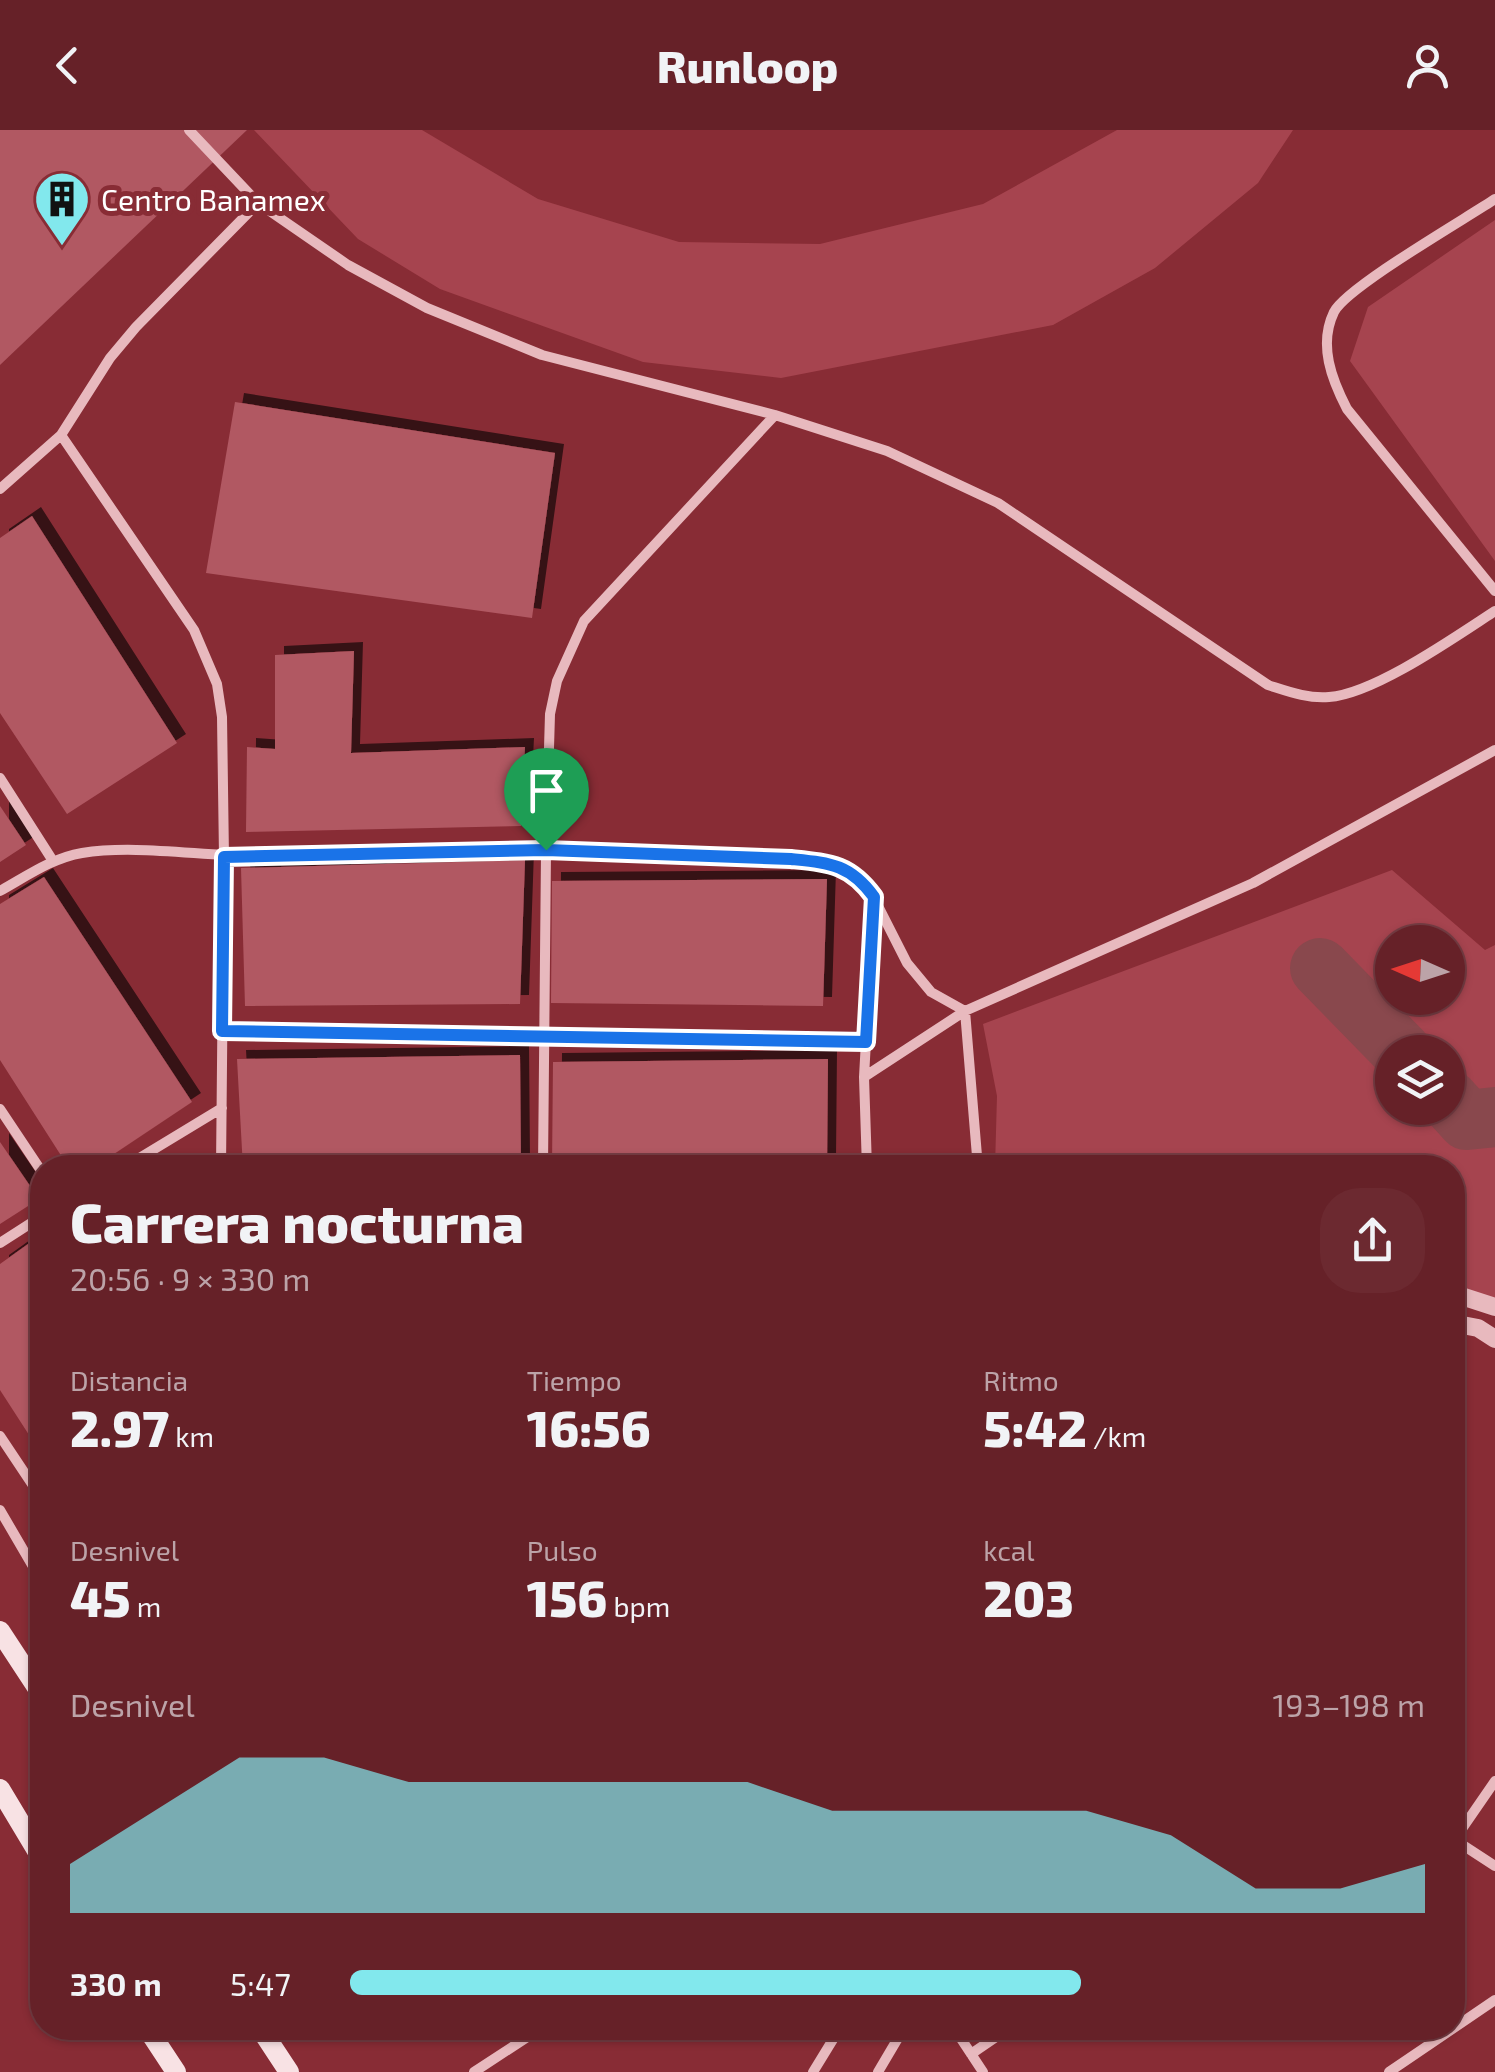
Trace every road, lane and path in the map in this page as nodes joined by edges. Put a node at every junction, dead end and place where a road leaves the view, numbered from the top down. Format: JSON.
{"nodes":[{"id":1,"x":189,"y":130,"type":"edge"},
{"id":2,"x":1495,"y":199,"type":"edge"},
{"id":3,"x":258,"y":203,"type":"junction"},
{"id":4,"x":774,"y":415,"type":"junction"},
{"id":5,"x":61,"y":436,"type":"junction"},
{"id":6,"x":0,"y":488,"type":"edge"},
{"id":7,"x":1495,"y":591,"type":"edge"},
{"id":8,"x":1495,"y":611,"type":"edge"},
{"id":9,"x":1495,"y":750,"type":"edge"},
{"id":10,"x":0,"y":778,"type":"edge"},
{"id":11,"x":546,"y":850,"type":"junction"},
{"id":12,"x":224,"y":857,"type":"junction"},
{"id":13,"x":53,"y":861,"type":"junction"},
{"id":14,"x":0,"y":890,"type":"edge"},
{"id":15,"x":874,"y":897,"type":"junction"},
{"id":16,"x":964,"y":1011,"type":"junction"},
{"id":17,"x":222,"y":1031,"type":"junction"},
{"id":18,"x":545,"y":1038,"type":"junction"},
{"id":19,"x":866,"y":1042,"type":"junction"},
{"id":20,"x":864,"y":1076,"type":"junction"},
{"id":21,"x":222,"y":1108,"type":"junction"},
{"id":22,"x":0,"y":1109,"type":"edge"},
{"id":23,"x":31,"y":1155,"type":"edge"},
{"id":24,"x":144,"y":1155,"type":"edge"},
{"id":25,"x":222,"y":1155,"type":"edge"},
{"id":26,"x":543,"y":1155,"type":"edge"},
{"id":27,"x":867,"y":1155,"type":"edge"},
{"id":28,"x":977,"y":1155,"type":"edge"},
{"id":29,"x":30,"y":1224,"type":"edge"},
{"id":30,"x":0,"y":1243,"type":"edge"},
{"id":31,"x":1465,"y":1296,"type":"edge"},
{"id":32,"x":1495,"y":1306,"type":"edge"},
{"id":33,"x":1465,"y":1326,"type":"edge"},
{"id":34,"x":1495,"y":1339,"type":"edge"},
{"id":35,"x":0,"y":1436,"type":"edge"},
{"id":36,"x":30,"y":1480,"type":"edge"},
{"id":37,"x":0,"y":1510,"type":"edge"},
{"id":38,"x":30,"y":1561,"type":"edge"},
{"id":39,"x":0,"y":1631,"type":"edge"},
{"id":40,"x":30,"y":1677,"type":"edge"},
{"id":41,"x":1495,"y":1780,"type":"edge"},
{"id":42,"x":0,"y":1789,"type":"edge"},
{"id":43,"x":1465,"y":1823,"type":"edge"},
{"id":44,"x":30,"y":1838,"type":"edge"},
{"id":45,"x":1465,"y":1846,"type":"edge"},
{"id":46,"x":1495,"y":1866,"type":"edge"},
{"id":47,"x":1495,"y":2000,"type":"edge"},
{"id":48,"x":1465,"y":2020,"type":"edge"},
{"id":49,"x":155,"y":2040,"type":"edge"},
{"id":50,"x":268,"y":2040,"type":"edge"},
{"id":51,"x":523,"y":2040,"type":"edge"},
{"id":52,"x":833,"y":2040,"type":"edge"},
{"id":53,"x":897,"y":2040,"type":"edge"},
{"id":54,"x":962,"y":2040,"type":"edge"},
{"id":55,"x":992,"y":2040,"type":"edge"},
{"id":56,"x":1436,"y":2040,"type":"edge"},
{"id":57,"x":972,"y":2054,"type":"junction"},
{"id":58,"x":176,"y":2072,"type":"edge"},
{"id":59,"x":288,"y":2072,"type":"edge"},
{"id":60,"x":474,"y":2072,"type":"edge"},
{"id":61,"x":813,"y":2072,"type":"edge"},
{"id":62,"x":878,"y":2072,"type":"edge"},
{"id":63,"x":983,"y":2072,"type":"edge"},
{"id":64,"x":1389,"y":2072,"type":"edge"}],
"edges":[{"from":1,"to":3,"type":"street"},
{"from":2,"to":7,"type":"street"},
{"from":3,"to":4,"type":"street"},
{"from":3,"to":5,"type":"street"},
{"from":4,"to":8,"type":"street"},
{"from":4,"to":11,"type":"street"},
{"from":5,"to":6,"type":"street"},
{"from":5,"to":12,"type":"street"},
{"from":9,"to":16,"type":"street"},
{"from":10,"to":13,"type":"street"},
{"from":11,"to":12,"type":"street"},
{"from":11,"to":15,"type":"street"},
{"from":11,"to":18,"type":"street"},
{"from":12,"to":13,"type":"street"},
{"from":12,"to":17,"type":"street"},
{"from":13,"to":14,"type":"street"},
{"from":15,"to":16,"type":"street"},
{"from":15,"to":19,"type":"street"},
{"from":16,"to":20,"type":"street"},
{"from":16,"to":28,"type":"street"},
{"from":17,"to":18,"type":"street"},
{"from":17,"to":21,"type":"street"},
{"from":18,"to":19,"type":"street"},
{"from":18,"to":26,"type":"street"},
{"from":19,"to":20,"type":"street"},
{"from":20,"to":27,"type":"street"},
{"from":21,"to":24,"type":"street"},
{"from":21,"to":25,"type":"street"},
{"from":22,"to":23,"type":"street"},
{"from":29,"to":30,"type":"street"},
{"from":31,"to":32,"type":"street"},
{"from":33,"to":34,"type":"street"},
{"from":35,"to":36,"type":"street"},
{"from":37,"to":38,"type":"street"},
{"from":39,"to":40,"type":"main road"},
{"from":41,"to":43,"type":"street"},
{"from":42,"to":44,"type":"main road"},
{"from":45,"to":46,"type":"street"},
{"from":47,"to":48,"type":"street"},
{"from":49,"to":58,"type":"main road"},
{"from":50,"to":59,"type":"main road"},
{"from":51,"to":60,"type":"street"},
{"from":52,"to":61,"type":"street"},
{"from":53,"to":62,"type":"street"},
{"from":54,"to":57,"type":"street"},
{"from":55,"to":57,"type":"street"},
{"from":56,"to":64,"type":"street"},
{"from":57,"to":63,"type":"street"}]}
